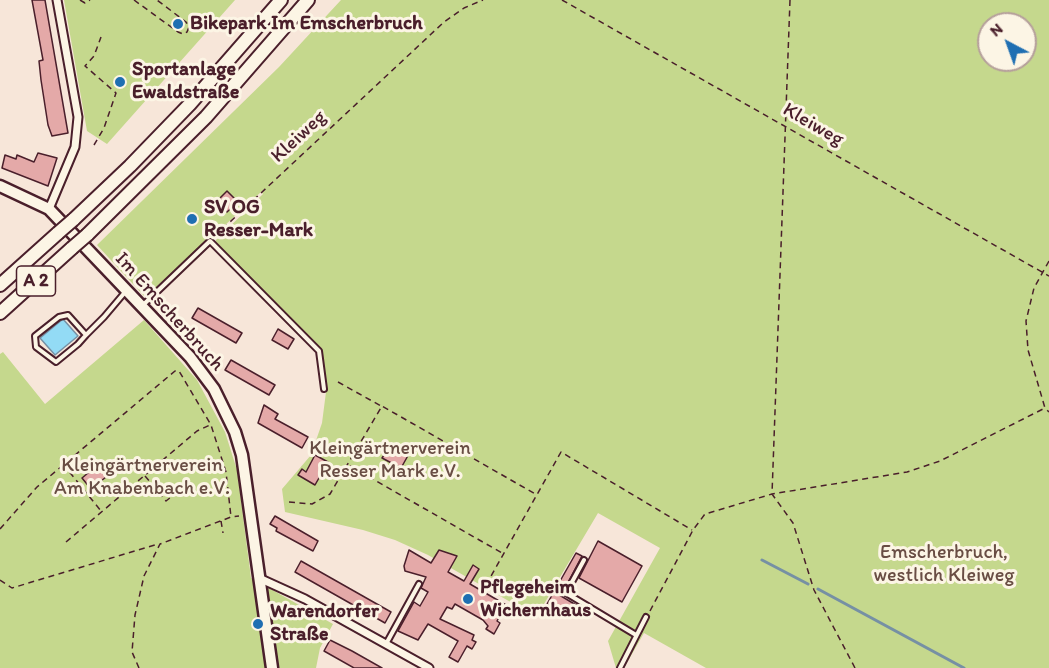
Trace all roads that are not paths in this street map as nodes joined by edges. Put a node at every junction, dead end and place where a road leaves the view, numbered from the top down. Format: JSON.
{"nodes":[{"id":1,"x":57,"y":0,"type":"edge"},
{"id":2,"x":281,"y":0,"type":"edge"},
{"id":3,"x":308,"y":0,"type":"edge"},
{"id":4,"x":0,"y":186,"type":"edge"},
{"id":5,"x":49,"y":209,"type":"junction"},
{"id":6,"x":0,"y":285,"type":"edge"},
{"id":7,"x":126,"y":290,"type":"junction"},
{"id":8,"x":141,"y":306,"type":"junction"},
{"id":9,"x":0,"y":313,"type":"edge"},
{"id":10,"x":86,"y":335,"type":"junction"},
{"id":11,"x":324,"y":389,"type":"dead end"},
{"id":12,"x":584,"y":560,"type":"dead end"},
{"id":13,"x":261,"y":579,"type":"junction"},
{"id":14,"x":419,"y":584,"type":"dead end"},
{"id":15,"x":646,"y":617,"type":"road end"},
{"id":16,"x":636,"y":635,"type":"junction"},
{"id":17,"x":386,"y":644,"type":"junction"},
{"id":18,"x":272,"y":668,"type":"edge"},
{"id":19,"x":429,"y":668,"type":"edge"},
{"id":20,"x":620,"y":668,"type":"edge"}],
"edges":[{"from":1,"to":5,"type":"street"},
{"from":2,"to":6,"type":"highway","number":"A 2","bridge":true},
{"from":3,"to":9,"type":"highway","number":"A 2","bridge":true},
{"from":4,"to":5,"type":"street"},
{"from":5,"to":7,"type":"street","name":"Im Emscherbruch"},
{"from":7,"to":8,"type":"street","name":"Im Emscherbruch"},
{"from":7,"to":10,"type":"lane"},
{"from":8,"to":11,"type":"lane"},
{"from":8,"to":13,"type":"street","name":"Im Emscherbruch"},
{"from":10,"to":10,"type":"lane"},
{"from":12,"to":16,"type":"lane"},
{"from":13,"to":17,"type":"street"},
{"from":13,"to":18,"type":"street","name":"Im Emscherbruch"},
{"from":14,"to":17,"type":"lane"},
{"from":15,"to":16,"type":"lane"},
{"from":16,"to":20,"type":"lane"},
{"from":17,"to":19,"type":"street"}]}
